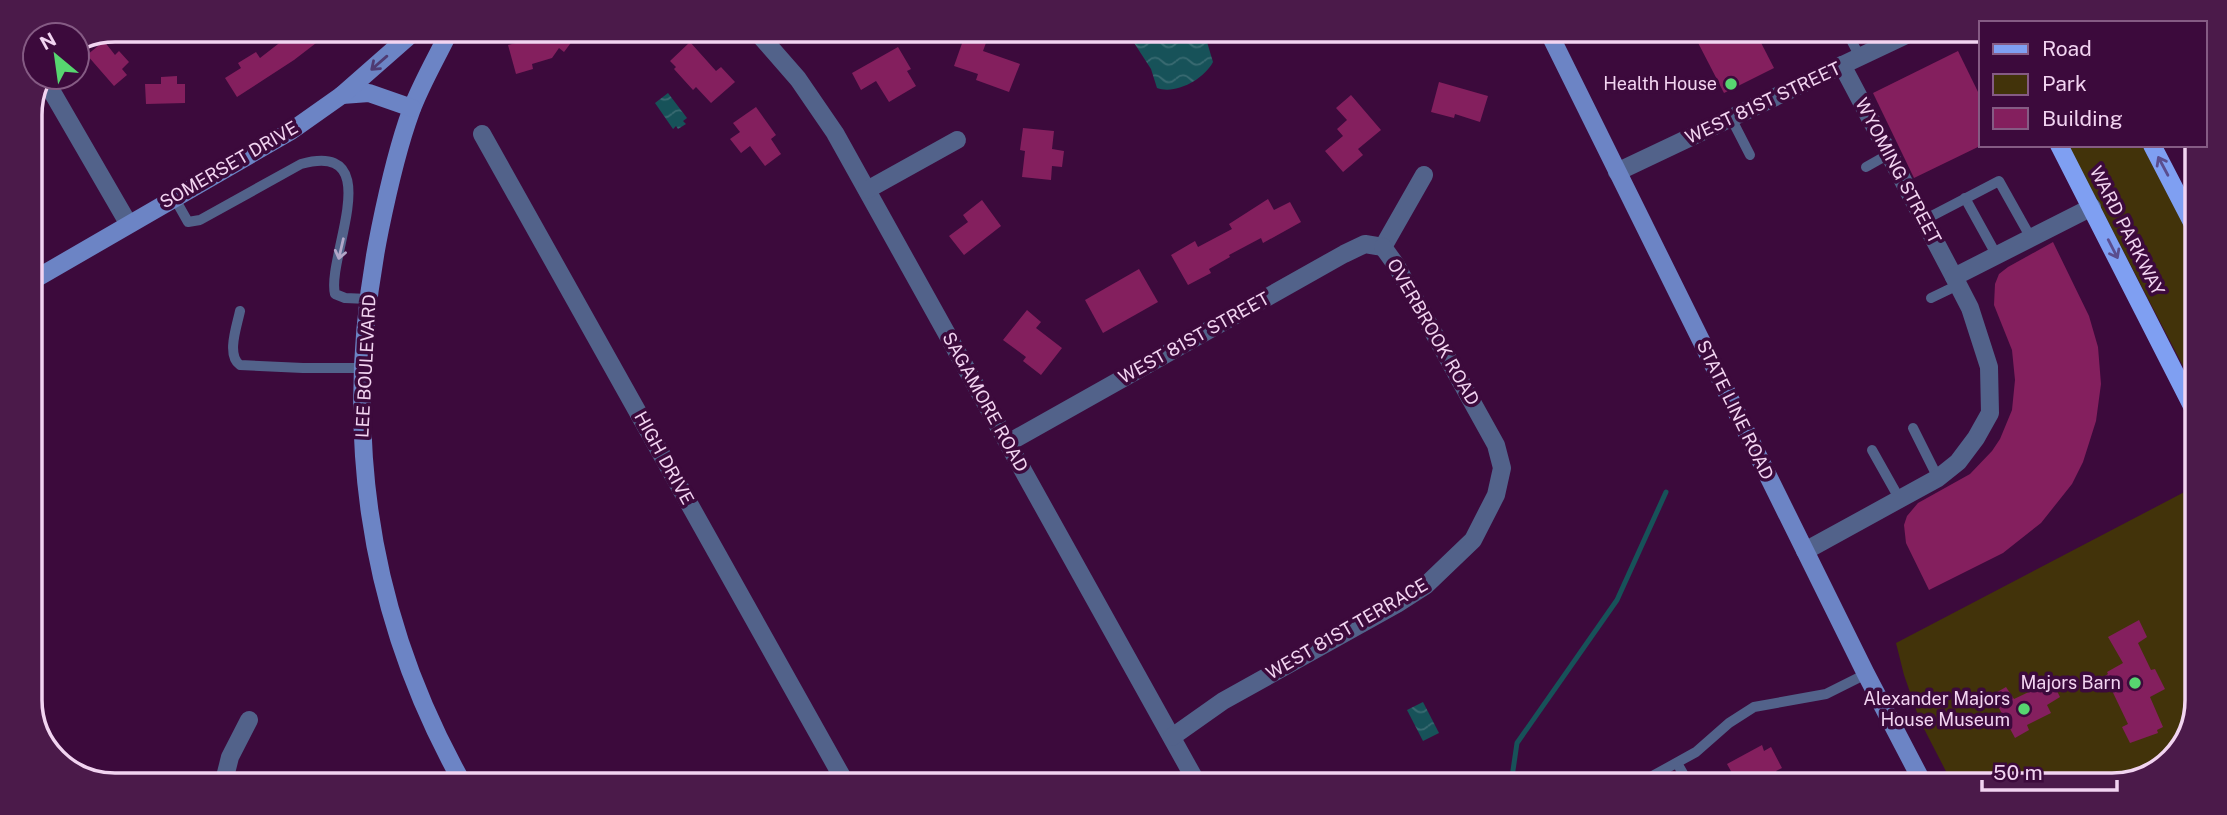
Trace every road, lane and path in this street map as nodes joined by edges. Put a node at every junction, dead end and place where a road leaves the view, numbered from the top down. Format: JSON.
{"nodes":[{"id":1,"x":402,"y":42,"type":"edge"},
{"id":2,"x":444,"y":42,"type":"edge"},
{"id":3,"x":766,"y":42,"type":"edge"},
{"id":4,"x":1553,"y":42,"type":"edge"},
{"id":5,"x":1852,"y":42,"type":"edge"},
{"id":6,"x":1891,"y":42,"type":"edge"},
{"id":7,"x":1860,"y":57,"type":"junction"},
{"id":8,"x":1842,"y":65,"type":"junction"},
{"id":9,"x":52,"y":91,"type":"edge"},
{"id":10,"x":342,"y":95,"type":"junction"},
{"id":11,"x":412,"y":108,"type":"junction"},
{"id":12,"x":1731,"y":118,"type":"junction"},
{"id":13,"x":482,"y":134,"type":"dead end"},
{"id":14,"x":957,"y":140,"type":"dead end"},
{"id":15,"x":2060,"y":147,"type":"edge"},
{"id":16,"x":2153,"y":147,"type":"edge"},
{"id":17,"x":1889,"y":154,"type":"junction"},
{"id":18,"x":1750,"y":155,"type":"dead end"},
{"id":19,"x":1866,"y":167,"type":"dead end"},
{"id":20,"x":1617,"y":172,"type":"junction"},
{"id":21,"x":1424,"y":175,"type":"dead end"},
{"id":22,"x":867,"y":190,"type":"junction"},
{"id":23,"x":1965,"y":198,"type":"junction"},
{"id":24,"x":174,"y":199,"type":"junction"},
{"id":25,"x":2092,"y":207,"type":"junction"},
{"id":26,"x":2185,"y":209,"type":"edge"},
{"id":27,"x":1924,"y":220,"type":"junction"},
{"id":28,"x":128,"y":223,"type":"junction"},
{"id":29,"x":2031,"y":238,"type":"junction"},
{"id":30,"x":1383,"y":247,"type":"junction"},
{"id":31,"x":1997,"y":256,"type":"junction"},
{"id":32,"x":42,"y":275,"type":"edge"},
{"id":33,"x":1956,"y":281,"type":"junction"},
{"id":34,"x":1931,"y":298,"type":"dead end"},
{"id":35,"x":368,"y":299,"type":"junction"},
{"id":36,"x":240,"y":311,"type":"dead end"},
{"id":37,"x":362,"y":368,"type":"junction"},
{"id":38,"x":2185,"y":392,"type":"edge"},
{"id":39,"x":1913,"y":428,"type":"dead end"},
{"id":40,"x":1008,"y":443,"type":"junction"},
{"id":41,"x":1872,"y":450,"type":"dead end"},
{"id":42,"x":1938,"y":478,"type":"junction"},
{"id":43,"x":1496,"y":495,"type":"joint"},
{"id":44,"x":1899,"y":498,"type":"junction"},
{"id":45,"x":1805,"y":551,"type":"junction"},
{"id":46,"x":1866,"y":674,"type":"junction"},
{"id":47,"x":249,"y":720,"type":"dead end"},
{"id":48,"x":1172,"y":737,"type":"junction"},
{"id":49,"x":1677,"y":763,"type":"junction"},
{"id":50,"x":226,"y":773,"type":"edge"},
{"id":51,"x":457,"y":773,"type":"edge"},
{"id":52,"x":840,"y":773,"type":"edge"},
{"id":53,"x":1192,"y":773,"type":"edge"},
{"id":54,"x":1658,"y":773,"type":"edge"},
{"id":55,"x":1683,"y":773,"type":"edge"},
{"id":56,"x":1918,"y":773,"type":"edge"}],
"edges":[{"from":1,"to":10,"type":"street","name":"SOMERSET DRIVE","one_way":true},
{"from":2,"to":11,"type":"street","name":"LEE BOULEVARD"},
{"from":3,"to":22,"type":"street","name":"SAGAMORE ROAD"},
{"from":4,"to":20,"type":"street","name":"STATE LINE ROAD"},
{"from":5,"to":7,"type":"lane"},
{"from":6,"to":7,"type":"street","name":"WEST 81ST STREET"},
{"from":7,"to":8,"type":"street","name":"WEST 81ST STREET"},
{"from":8,"to":12,"type":"street","name":"WEST 81ST STREET"},
{"from":8,"to":17,"type":"street","name":"WYOMING STREET"},
{"from":9,"to":28,"type":"street"},
{"from":10,"to":11,"type":"street"},
{"from":10,"to":24,"type":"street","name":"SOMERSET DRIVE"},
{"from":11,"to":35,"type":"street","name":"LEE BOULEVARD"},
{"from":12,"to":18,"type":"lane"},
{"from":12,"to":20,"type":"street","name":"WEST 81ST STREET"},
{"from":13,"to":52,"type":"street","name":"HIGH DRIVE"},
{"from":14,"to":22,"type":"street"},
{"from":15,"to":25,"type":"main road","name":"WARD PARKWAY"},
{"from":26,"to":16,"type":"main road","one_way":true},
{"from":17,"to":19,"type":"lane"},
{"from":17,"to":27,"type":"street","name":"WYOMING STREET"},
{"from":20,"to":45,"type":"street","name":"STATE LINE ROAD"},
{"from":21,"to":30,"type":"street","name":"OVERBROOK ROAD"},
{"from":22,"to":40,"type":"street","name":"SAGAMORE ROAD"},
{"from":23,"to":27,"type":"lane"},
{"from":23,"to":29,"type":"lane"},
{"from":23,"to":31,"type":"lane"},
{"from":24,"to":28,"type":"street","name":"SOMERSET DRIVE"},
{"from":24,"to":35,"type":"lane","one_way":true},
{"from":25,"to":29,"type":"street"},
{"from":25,"to":38,"type":"main road","name":"WARD PARKWAY","one_way":true},
{"from":27,"to":33,"type":"street","name":"WYOMING STREET"},
{"from":28,"to":32,"type":"street","name":"SOMERSET DRIVE"},
{"from":29,"to":31,"type":"street"},
{"from":30,"to":40,"type":"street","name":"WEST 81ST STREET"},
{"from":30,"to":43,"type":"street","name":"OVERBROOK ROAD"},
{"from":31,"to":33,"type":"street"},
{"from":33,"to":34,"type":"lane"},
{"from":33,"to":42,"type":"street","name":"WYOMING STREET"},
{"from":35,"to":37,"type":"street","name":"LEE BOULEVARD"},
{"from":36,"to":37,"type":"lane"},
{"from":37,"to":51,"type":"street","name":"LEE BOULEVARD"},
{"from":39,"to":42,"type":"lane"},
{"from":40,"to":48,"type":"street","name":"SAGAMORE ROAD"},
{"from":41,"to":44,"type":"lane"},
{"from":42,"to":44,"type":"street","name":"WYOMING STREET"},
{"from":43,"to":48,"type":"street","name":"WEST 81ST TERRACE"},
{"from":44,"to":45,"type":"street","name":"WYOMING STREET"},
{"from":45,"to":46,"type":"street","name":"STATE LINE ROAD"},
{"from":46,"to":49,"type":"lane"},
{"from":46,"to":56,"type":"street","name":"STATE LINE ROAD"},
{"from":47,"to":50,"type":"street"},
{"from":48,"to":53,"type":"street","name":"SAGAMORE ROAD"},
{"from":49,"to":54,"type":"lane"},
{"from":49,"to":55,"type":"lane"}]}
